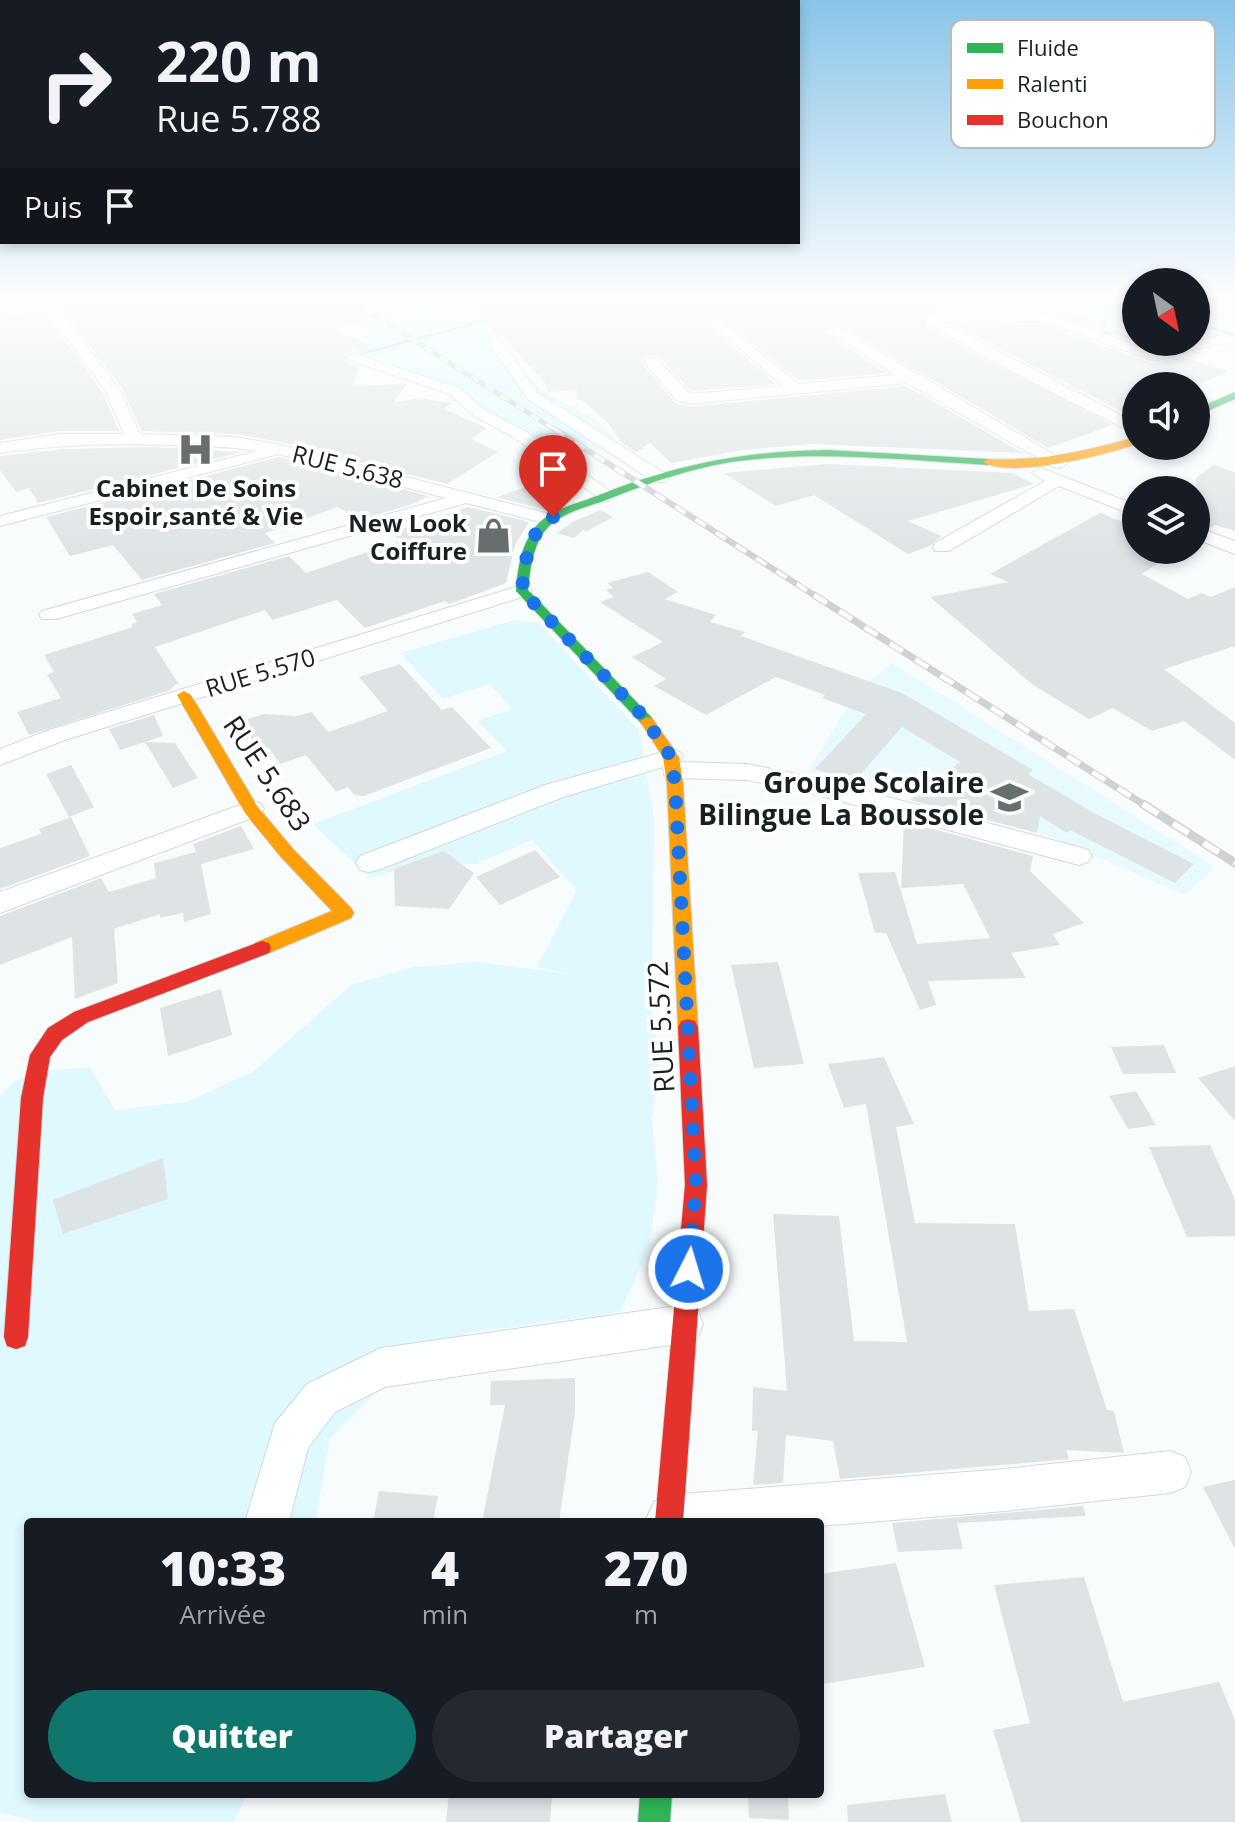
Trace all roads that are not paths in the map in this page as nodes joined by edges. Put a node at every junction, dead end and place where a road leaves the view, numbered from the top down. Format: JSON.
{"nodes":[{"id":1,"x":108,"y":384,"type":"edge"},
{"id":2,"x":433,"y":384,"type":"edge"},
{"id":3,"x":525,"y":384,"type":"edge"},
{"id":4,"x":670,"y":384,"type":"edge"},
{"id":5,"x":789,"y":384,"type":"edge"},
{"id":6,"x":840,"y":384,"type":"edge"},
{"id":7,"x":920,"y":384,"type":"edge"},
{"id":8,"x":1046,"y":384,"type":"edge"},
{"id":9,"x":794,"y":388,"type":"junction"},
{"id":10,"x":1235,"y":395,"type":"edge"},
{"id":11,"x":1210,"y":407,"type":"edge"},
{"id":12,"x":1122,"y":422,"type":"edge"},
{"id":13,"x":133,"y":437,"type":"junction"},
{"id":14,"x":1122,"y":446,"type":"edge"},
{"id":15,"x":0,"y":448,"type":"edge"},
{"id":16,"x":281,"y":450,"type":"junction"},
{"id":17,"x":1059,"y":472,"type":"junction"},
{"id":18,"x":660,"y":478,"type":"junction"},
{"id":19,"x":608,"y":496,"type":"junction"},
{"id":20,"x":470,"y":497,"type":"junction"},
{"id":21,"x":1122,"y":504,"type":"edge"},
{"id":22,"x":548,"y":519,"type":"junction"},
{"id":23,"x":2,"y":521,"type":"edge"},
{"id":24,"x":1210,"y":538,"type":"edge"},
{"id":25,"x":942,"y":547,"type":"dead end"},
{"id":26,"x":1235,"y":548,"type":"edge"},
{"id":27,"x":522,"y":588,"type":"junction"},
{"id":28,"x":49,"y":615,"type":"dead end"},
{"id":29,"x":184,"y":695,"type":"junction"},
{"id":30,"x":0,"y":758,"type":"edge"},
{"id":31,"x":672,"y":764,"type":"junction"},
{"id":32,"x":251,"y":809,"type":"junction"},
{"id":33,"x":1079,"y":856,"type":"dead end"},
{"id":34,"x":369,"y":863,"type":"dead end"},
{"id":35,"x":0,"y":903,"type":"edge"},
{"id":36,"x":13,"y":1194,"type":"edge"},
{"id":37,"x":684,"y":1324,"type":"junction"},
{"id":38,"x":16,"y":1337,"type":"dead end"},
{"id":39,"x":1170,"y":1472,"type":"dead end"},
{"id":40,"x":268,"y":1518,"type":"edge"},
{"id":41,"x":669,"y":1518,"type":"edge"},
{"id":42,"x":691,"y":1518,"type":"edge"},
{"id":43,"x":656,"y":1798,"type":"edge"},
{"id":44,"x":654,"y":1822,"type":"edge"}],
"edges":[{"from":1,"to":13,"type":"street"},
{"from":2,"to":19,"type":"street"},
{"from":3,"to":18,"type":"street"},
{"from":4,"to":9,"type":"street"},
{"from":5,"to":9,"type":"street"},
{"from":6,"to":9,"type":"street"},
{"from":7,"to":17,"type":"street"},
{"from":8,"to":12,"type":"street"},
{"from":10,"to":11,"type":"street"},
{"from":13,"to":15,"type":"street","name":"RUE 5.638"},
{"from":13,"to":16,"type":"street","name":"RUE 5.638"},
{"from":14,"to":17,"type":"street"},
{"from":16,"to":20,"type":"street","name":"RUE 5.638"},
{"from":16,"to":23,"type":"street"},
{"from":17,"to":18,"type":"street"},
{"from":17,"to":21,"type":"street"},
{"from":17,"to":25,"type":"street"},
{"from":18,"to":19,"type":"street"},
{"from":19,"to":22,"type":"street"},
{"from":20,"to":22,"type":"street","name":"RUE 5.638"},
{"from":20,"to":28,"type":"street"},
{"from":22,"to":27,"type":"street"},
{"from":24,"to":26,"type":"street"},
{"from":27,"to":29,"type":"street","name":"RUE 5.570"},
{"from":27,"to":31,"type":"street"},
{"from":29,"to":30,"type":"street","name":"RUE 5.570"},
{"from":29,"to":32,"type":"street","name":"RUE 5.683"},
{"from":31,"to":33,"type":"street"},
{"from":31,"to":34,"type":"street"},
{"from":31,"to":37,"type":"street","name":"RUE 5.572"},
{"from":32,"to":35,"type":"street"},
{"from":32,"to":36,"type":"street","name":"RUE 5.683"},
{"from":36,"to":38,"type":"street"},
{"from":37,"to":40,"type":"street"},
{"from":37,"to":41,"type":"street","name":"RUE 5.572"},
{"from":39,"to":42,"type":"street"},
{"from":43,"to":44,"type":"street"}]}
